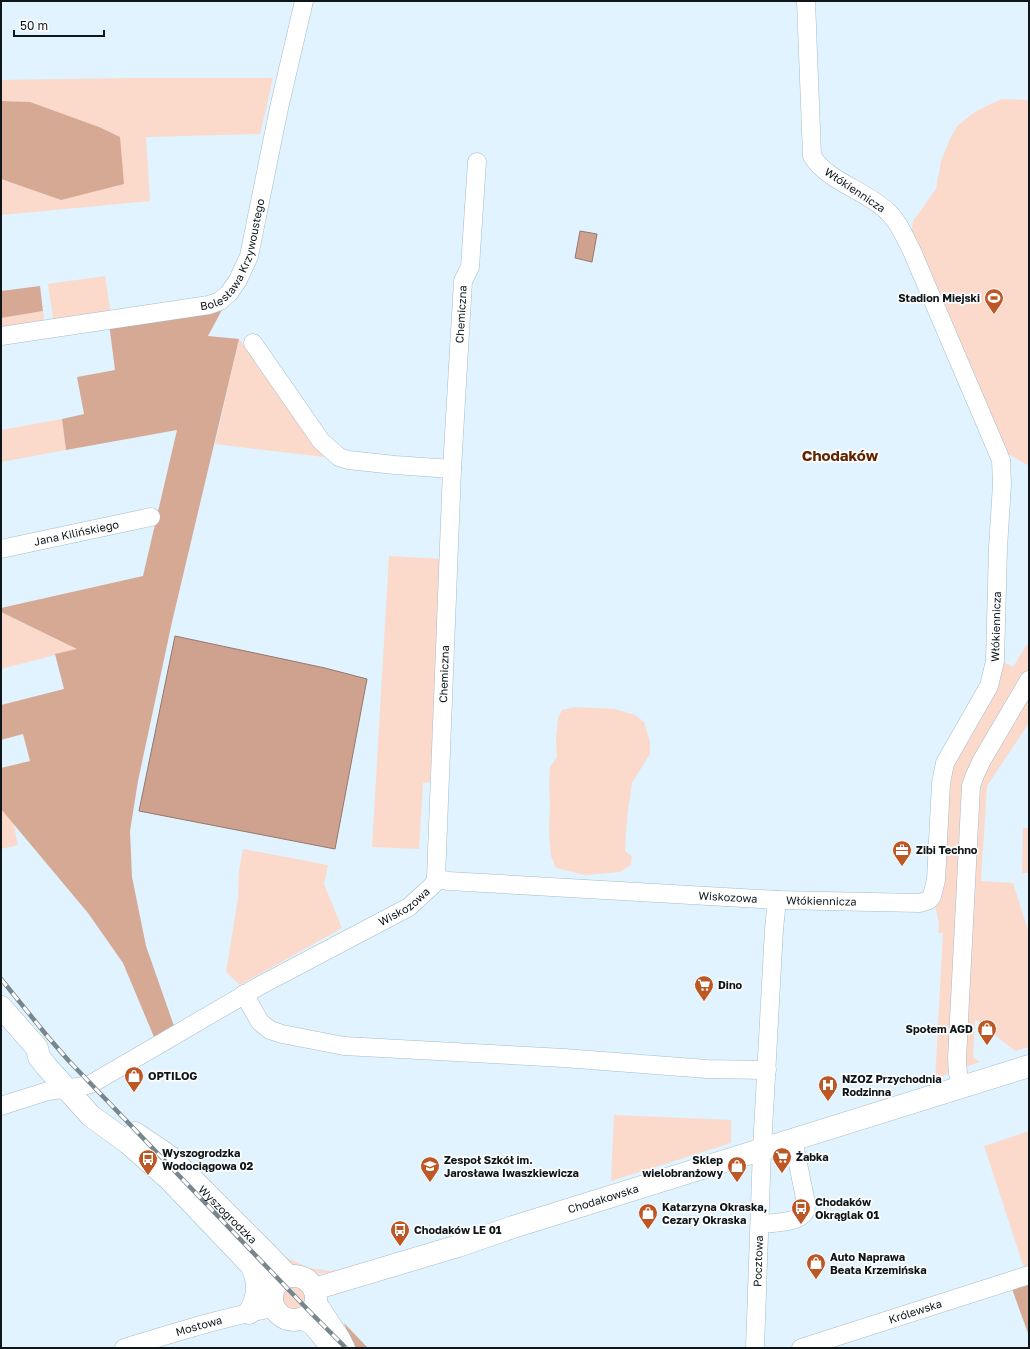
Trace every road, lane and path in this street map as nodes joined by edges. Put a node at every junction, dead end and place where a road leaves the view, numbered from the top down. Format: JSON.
{"nodes":[{"id":1,"x":304,"y":1,"type":"edge"},
{"id":2,"x":806,"y":1,"type":"edge"},
{"id":3,"x":477,"y":162,"type":"dead end"},
{"id":4,"x":1,"y":336,"type":"edge"},
{"id":5,"x":253,"y":343,"type":"dead end"},
{"id":6,"x":452,"y":469,"type":"junction"},
{"id":7,"x":151,"y":517,"type":"dead end"},
{"id":8,"x":1,"y":549,"type":"edge"},
{"id":9,"x":1029,"y":680,"type":"edge"},
{"id":10,"x":436,"y":878,"type":"junction"},
{"id":11,"x":777,"y":900,"type":"junction"},
{"id":12,"x":244,"y":994,"type":"junction"},
{"id":13,"x":1,"y":1006,"type":"edge"},
{"id":14,"x":1029,"y":1066,"type":"edge"},
{"id":15,"x":767,"y":1070,"type":"junction"},
{"id":16,"x":958,"y":1074,"type":"dead end"},
{"id":17,"x":72,"y":1088,"type":"junction"},
{"id":18,"x":1,"y":1106,"type":"edge"},
{"id":19,"x":793,"y":1139,"type":"junction"},
{"id":20,"x":762,"y":1149,"type":"junction"},
{"id":21,"x":760,"y":1224,"type":"junction"},
{"id":22,"x":249,"y":1263,"type":"junction"},
{"id":23,"x":1029,"y":1275,"type":"edge"},
{"id":24,"x":279,"y":1290,"type":"junction"},
{"id":25,"x":315,"y":1294,"type":"junction"},
{"id":26,"x":249,"y":1313,"type":"junction"},
{"id":27,"x":300,"y":1320,"type":"junction"},
{"id":28,"x":124,"y":1348,"type":"edge"},
{"id":29,"x":330,"y":1348,"type":"edge"},
{"id":30,"x":346,"y":1348,"type":"edge"},
{"id":31,"x":755,"y":1348,"type":"edge"},
{"id":32,"x":801,"y":1348,"type":"edge"}],
"edges":[{"from":1,"to":4,"type":"street","name":"Bolesława Krzywoustego"},
{"from":2,"to":11,"type":"street","name":"Włókiennicza"},
{"from":3,"to":6,"type":"street","name":"Chemiczna"},
{"from":5,"to":6,"type":"street"},
{"from":6,"to":10,"type":"street","name":"Chemiczna"},
{"from":7,"to":8,"type":"street","name":"Jana Kilińskiego"},
{"from":9,"to":16,"type":"street"},
{"from":10,"to":11,"type":"street","name":"Wiskozowa"},
{"from":10,"to":12,"type":"street","name":"Wiskozowa"},
{"from":11,"to":15,"type":"street","name":"Włókiennicza"},
{"from":12,"to":15,"type":"street"},
{"from":12,"to":17,"type":"street","name":"Wiskozowa"},
{"from":13,"to":17,"type":"main road","name":"Wyszogrodzka"},
{"from":14,"to":19,"type":"main road","name":"Chodakowska"},
{"from":15,"to":20,"type":"street","name":"Włókiennicza"},
{"from":17,"to":18,"type":"street","name":"Wiskozowa"},
{"from":17,"to":22,"type":"main road","name":"Wyszogrodzka"},
{"from":17,"to":24,"type":"main road","name":"Wyszogrodzka"},
{"from":19,"to":20,"type":"main road","name":"Chodakowska"},
{"from":19,"to":21,"type":"street"},
{"from":20,"to":21,"type":"street","name":"Pocztowa"},
{"from":20,"to":25,"type":"main road","name":"Chodakowska"},
{"from":21,"to":31,"type":"street","name":"Pocztowa"},
{"from":22,"to":24,"type":"main road","name":"Wyszogrodzka"},
{"from":22,"to":26,"type":"main road"},
{"from":23,"to":32,"type":"street","name":"Królewska"},
{"from":24,"to":25,"type":"main road"},
{"from":24,"to":26,"type":"street","name":"Mostowa"},
{"from":24,"to":27,"type":"main road"},
{"from":25,"to":27,"type":"main road"},
{"from":25,"to":30,"type":"street"},
{"from":26,"to":28,"type":"street","name":"Mostowa"},
{"from":27,"to":29,"type":"street"}]}
